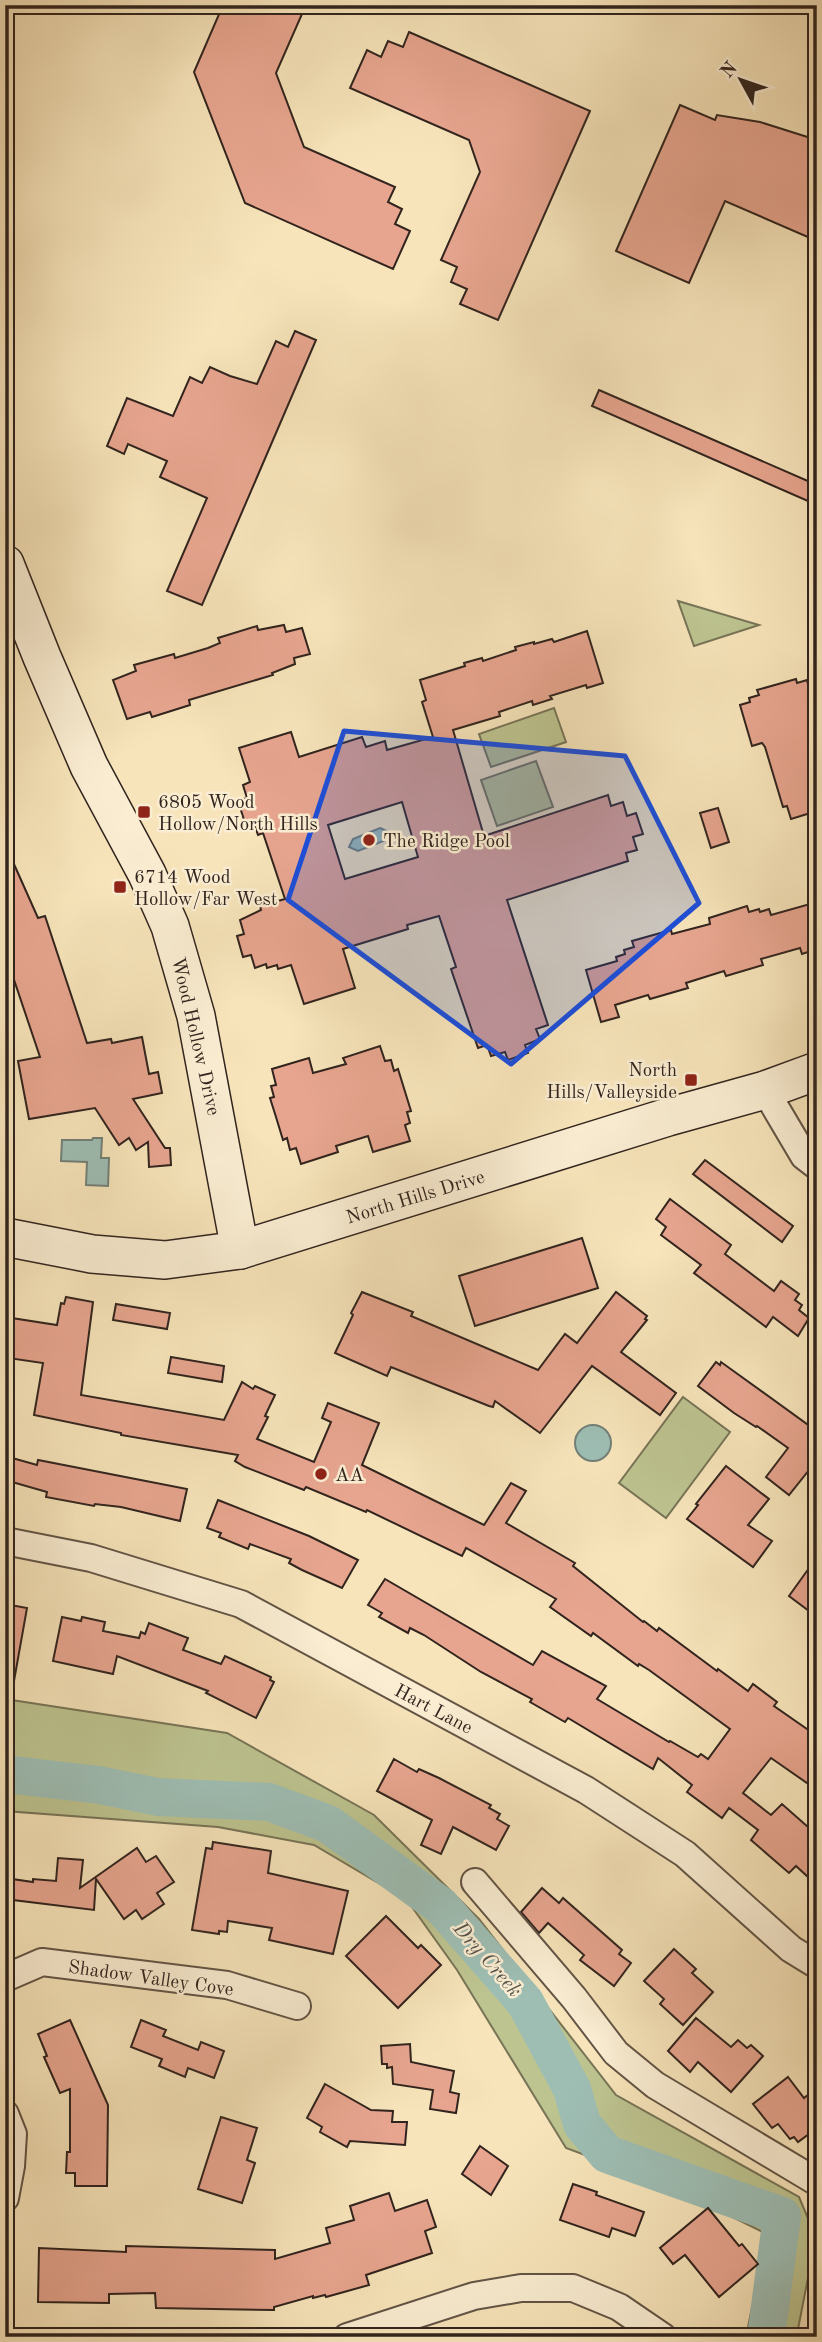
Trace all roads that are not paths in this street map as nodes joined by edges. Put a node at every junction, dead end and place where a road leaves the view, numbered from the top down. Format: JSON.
{"nodes":[{"id":1,"x":5,"y":564,"type":"edge"},
{"id":2,"x":817,"y":1071,"type":"edge"},
{"id":3,"x":765,"y":1090,"type":"junction"},
{"id":4,"x":817,"y":1166,"type":"edge"},
{"id":5,"x":5,"y":1237,"type":"edge"},
{"id":6,"x":240,"y":1250,"type":"junction"},
{"id":7,"x":5,"y":1541,"type":"edge"},
{"id":8,"x":475,"y":1882,"type":"dead end"},
{"id":9,"x":817,"y":1965,"type":"edge"},
{"id":10,"x":5,"y":1978,"type":"edge"},
{"id":11,"x":297,"y":2006,"type":"dead end"},
{"id":12,"x":5,"y":2114,"type":"edge"},
{"id":13,"x":817,"y":2182,"type":"edge"},
{"id":14,"x":5,"y":2198,"type":"edge"},
{"id":15,"x":347,"y":2337,"type":"edge"},
{"id":16,"x":663,"y":2337,"type":"edge"}],
"edges":[{"from":1,"to":6,"type":"street","name":"Wood Hollow Drive"},
{"from":2,"to":3,"type":"street","name":"North Hills Drive"},
{"from":3,"to":4,"type":"street"},
{"from":3,"to":6,"type":"street","name":"North Hills Drive"},
{"from":5,"to":6,"type":"street","name":"North Hills Drive"},
{"from":7,"to":9,"type":"street","name":"Hart Lane"},
{"from":8,"to":13,"type":"street"},
{"from":10,"to":11,"type":"street","name":"Shadow Valley Cove"},
{"from":12,"to":14,"type":"street"},
{"from":15,"to":16,"type":"street"}]}
